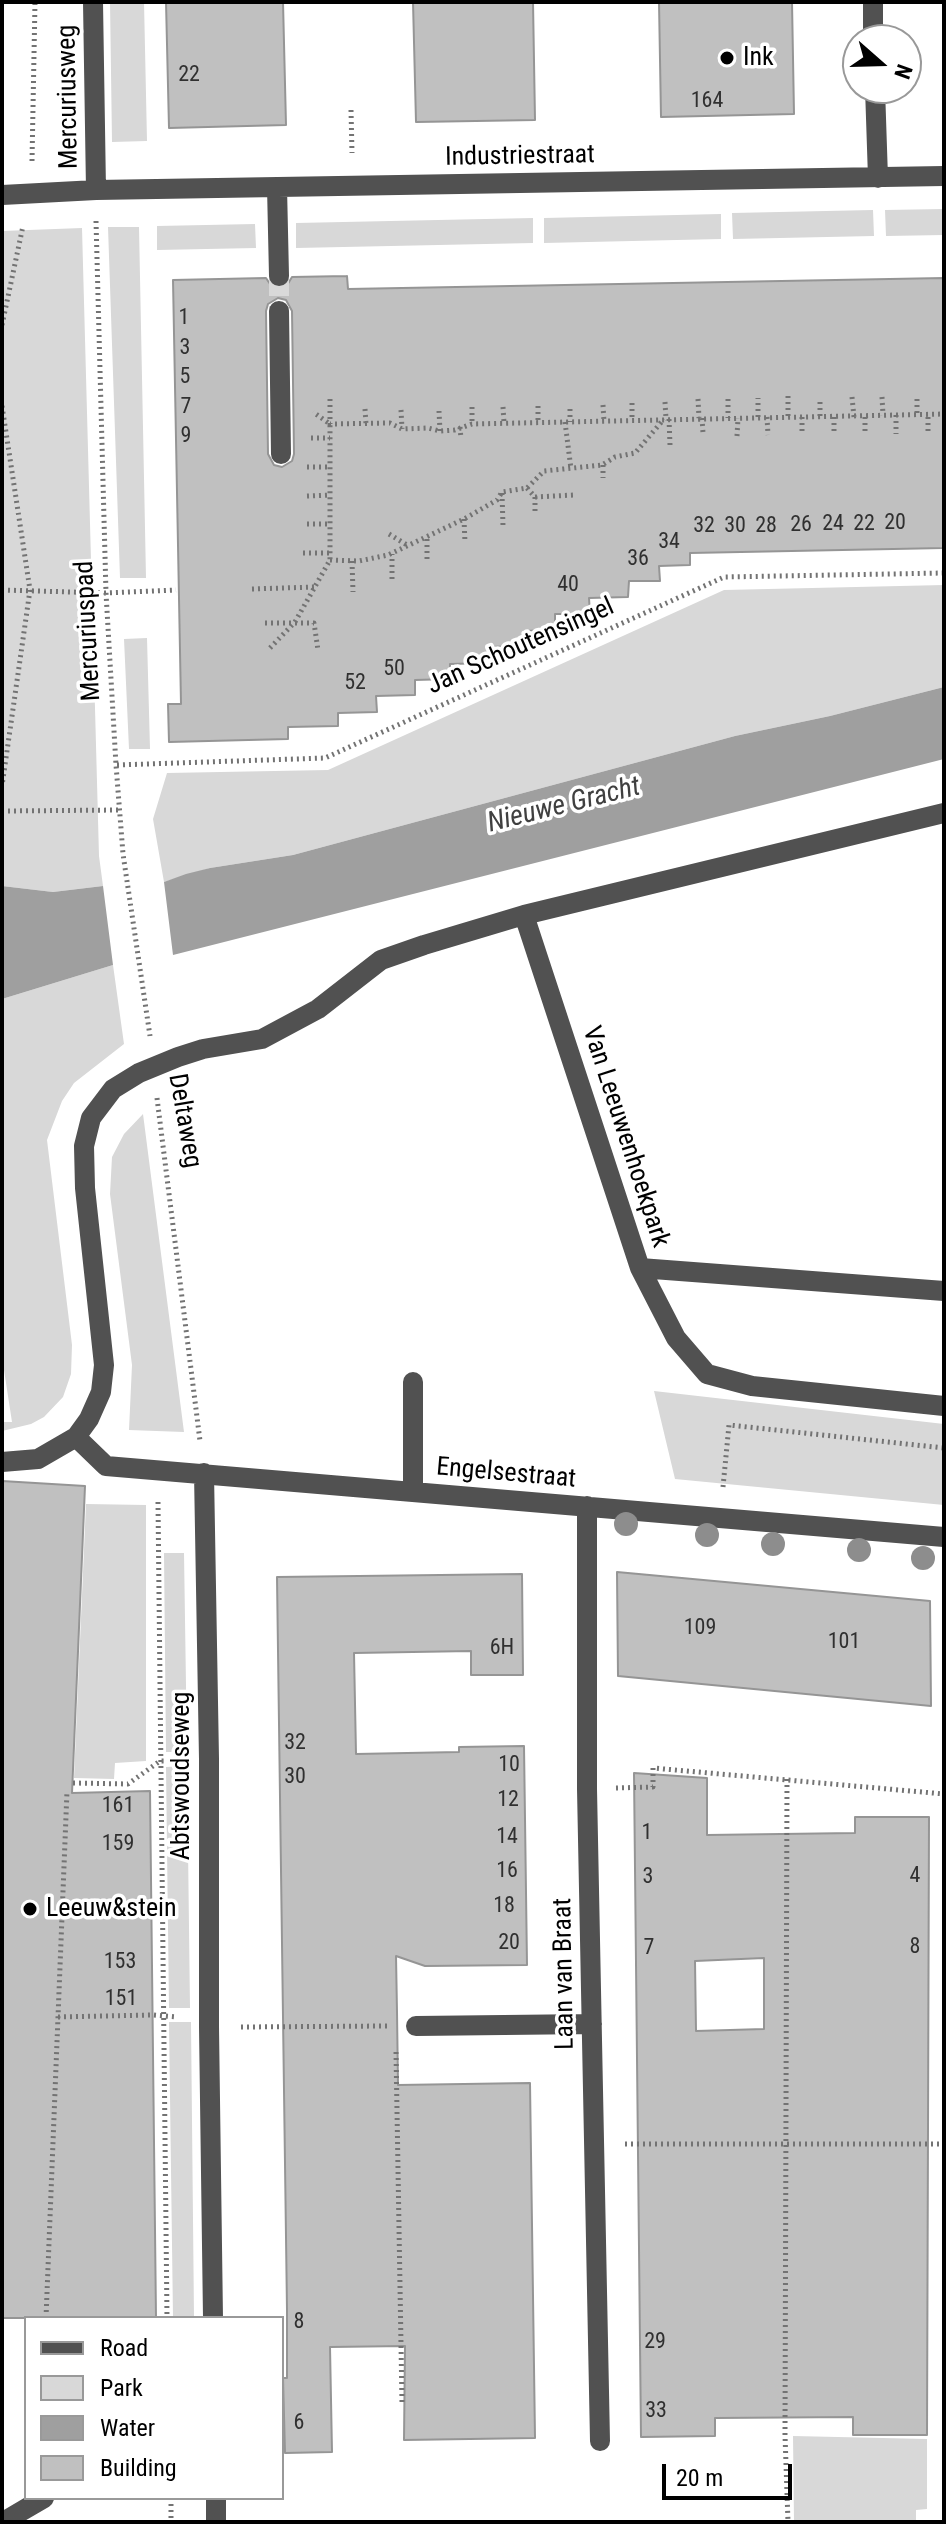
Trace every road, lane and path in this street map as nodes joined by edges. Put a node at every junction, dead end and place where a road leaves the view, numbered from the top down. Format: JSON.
{"nodes":[{"id":1,"x":35,"y":2,"type":"edge"},
{"id":2,"x":93,"y":2,"type":"edge"},
{"id":3,"x":873,"y":2,"type":"edge"},
{"id":4,"x":873,"y":24,"type":"edge"},
{"id":5,"x":876,"y":104,"type":"edge"},
{"id":6,"x":351,"y":110,"type":"dead end"},
{"id":7,"x":352,"y":141,"type":"dead end"},
{"id":8,"x":944,"y":176,"type":"edge"},
{"id":9,"x":878,"y":178,"type":"junction"},
{"id":10,"x":277,"y":187,"type":"junction"},
{"id":11,"x":96,"y":190,"type":"junction"},
{"id":12,"x":31,"y":194,"type":"junction"},
{"id":13,"x":2,"y":195,"type":"edge"},
{"id":14,"x":279,"y":276,"type":"tunnel mouth"},
{"id":15,"x":279,"y":311,"type":"tunnel mouth"},
{"id":16,"x":2,"y":325,"type":"edge"},
{"id":17,"x":788,"y":396,"type":"dead end"},
{"id":18,"x":852,"y":397,"type":"dead end"},
{"id":19,"x":882,"y":397,"type":"dead end"},
{"id":20,"x":758,"y":398,"type":"dead end"},
{"id":21,"x":330,"y":399,"type":"dead end"},
{"id":22,"x":698,"y":399,"type":"dead end"},
{"id":23,"x":728,"y":399,"type":"dead end"},
{"id":24,"x":917,"y":399,"type":"dead end"},
{"id":25,"x":820,"y":400,"type":"dead end"},
{"id":26,"x":665,"y":402,"type":"dead end"},
{"id":27,"x":632,"y":403,"type":"dead end"},
{"id":28,"x":603,"y":405,"type":"dead end"},
{"id":29,"x":2,"y":406,"type":"edge"},
{"id":30,"x":538,"y":406,"type":"dead end"},
{"id":31,"x":472,"y":407,"type":"dead end"},
{"id":32,"x":503,"y":407,"type":"dead end"},
{"id":33,"x":308,"y":409,"type":"dead end"},
{"id":34,"x":365,"y":409,"type":"dead end"},
{"id":35,"x":570,"y":409,"type":"dead end"},
{"id":36,"x":401,"y":410,"type":"dead end"},
{"id":37,"x":439,"y":411,"type":"dead end"},
{"id":38,"x":944,"y":414,"type":"edge"},
{"id":39,"x":883,"y":415,"type":"junction"},
{"id":40,"x":896,"y":415,"type":"junction"},
{"id":41,"x":917,"y":415,"type":"junction"},
{"id":42,"x":928,"y":415,"type":"junction"},
{"id":43,"x":788,"y":416,"type":"junction"},
{"id":44,"x":820,"y":416,"type":"junction"},
{"id":45,"x":758,"y":417,"type":"junction"},
{"id":46,"x":767,"y":417,"type":"junction"},
{"id":47,"x":802,"y":417,"type":"junction"},
{"id":48,"x":834,"y":417,"type":"junction"},
{"id":49,"x":854,"y":417,"type":"junction"},
{"id":50,"x":865,"y":417,"type":"junction"},
{"id":51,"x":700,"y":418,"type":"junction"},
{"id":52,"x":728,"y":418,"type":"junction"},
{"id":53,"x":738,"y":418,"type":"junction"},
{"id":54,"x":667,"y":419,"type":"junction"},
{"id":55,"x":632,"y":421,"type":"junction"},
{"id":56,"x":568,"y":422,"type":"junction"},
{"id":57,"x":604,"y":422,"type":"junction"},
{"id":58,"x":504,"y":423,"type":"junction"},
{"id":59,"x":538,"y":423,"type":"junction"},
{"id":60,"x":330,"y":424,"type":"junction"},
{"id":61,"x":366,"y":424,"type":"junction"},
{"id":62,"x":472,"y":424,"type":"junction"},
{"id":63,"x":460,"y":427,"type":"junction"},
{"id":64,"x":402,"y":429,"type":"junction"},
{"id":65,"x":440,"y":431,"type":"junction"},
{"id":66,"x":928,"y":431,"type":"dead end"},
{"id":67,"x":703,"y":433,"type":"dead end"},
{"id":68,"x":834,"y":433,"type":"dead end"},
{"id":69,"x":865,"y":433,"type":"dead end"},
{"id":70,"x":896,"y":434,"type":"dead end"},
{"id":71,"x":768,"y":435,"type":"dead end"},
{"id":72,"x":802,"y":435,"type":"dead end"},
{"id":73,"x":737,"y":436,"type":"dead end"},
{"id":74,"x":305,"y":437,"type":"dead end"},
{"id":75,"x":330,"y":438,"type":"junction"},
{"id":76,"x":461,"y":439,"type":"dead end"},
{"id":77,"x":670,"y":445,"type":"dead end"},
{"id":78,"x":637,"y":450,"type":"junction"},
{"id":79,"x":281,"y":454,"type":"dead end"},
{"id":80,"x":638,"y":462,"type":"dead end"},
{"id":81,"x":603,"y":464,"type":"junction"},
{"id":82,"x":299,"y":467,"type":"dead end"},
{"id":83,"x":330,"y":467,"type":"junction"},
{"id":84,"x":571,"y":469,"type":"junction"},
{"id":85,"x":603,"y":478,"type":"dead end"},
{"id":86,"x":527,"y":488,"type":"junction"},
{"id":87,"x":502,"y":492,"type":"junction"},
{"id":88,"x":330,"y":495,"type":"junction"},
{"id":89,"x":574,"y":495,"type":"dead end"},
{"id":90,"x":307,"y":496,"type":"dead end"},
{"id":91,"x":535,"y":497,"type":"junction"},
{"id":92,"x":535,"y":512,"type":"dead end"},
{"id":93,"x":464,"y":519,"type":"junction"},
{"id":94,"x":307,"y":524,"type":"dead end"},
{"id":95,"x":330,"y":524,"type":"junction"},
{"id":96,"x":503,"y":526,"type":"dead end"},
{"id":97,"x":389,"y":534,"type":"dead end"},
{"id":98,"x":427,"y":537,"type":"junction"},
{"id":99,"x":465,"y":543,"type":"dead end"},
{"id":100,"x":408,"y":546,"type":"junction"},
{"id":101,"x":303,"y":553,"type":"dead end"},
{"id":102,"x":392,"y":554,"type":"junction"},
{"id":103,"x":330,"y":556,"type":"junction"},
{"id":104,"x":427,"y":559,"type":"dead end"},
{"id":105,"x":352,"y":561,"type":"junction"},
{"id":106,"x":944,"y":573,"type":"edge"},
{"id":107,"x":392,"y":579,"type":"dead end"},
{"id":108,"x":314,"y":587,"type":"junction"},
{"id":109,"x":252,"y":589,"type":"dead end"},
{"id":110,"x":2,"y":590,"type":"edge"},
{"id":111,"x":30,"y":590,"type":"junction"},
{"id":112,"x":176,"y":590,"type":"dead end"},
{"id":113,"x":353,"y":592,"type":"dead end"},
{"id":114,"x":106,"y":593,"type":"junction"},
{"id":115,"x":295,"y":622,"type":"junction"},
{"id":116,"x":265,"y":623,"type":"dead end"},
{"id":117,"x":270,"y":648,"type":"dead end"},
{"id":118,"x":318,"y":650,"type":"dead end"},
{"id":119,"x":116,"y":765,"type":"junction"},
{"id":120,"x":2,"y":786,"type":"edge"},
{"id":121,"x":120,"y":810,"type":"junction"},
{"id":122,"x":2,"y":811,"type":"edge"},
{"id":123,"x":944,"y":813,"type":"edge"},
{"id":124,"x":524,"y":915,"type":"junction"},
{"id":125,"x":153,"y":1067,"type":"junction"},
{"id":126,"x":640,"y":1268,"type":"junction"},
{"id":127,"x":944,"y":1291,"type":"edge"},
{"id":128,"x":413,"y":1382,"type":"dead end"},
{"id":129,"x":944,"y":1406,"type":"edge"},
{"id":130,"x":76,"y":1437,"type":"junction"},
{"id":131,"x":944,"y":1448,"type":"edge"},
{"id":132,"x":2,"y":1462,"type":"edge"},
{"id":133,"x":204,"y":1473,"type":"junction"},
{"id":134,"x":723,"y":1479,"type":"dead end"},
{"id":135,"x":413,"y":1492,"type":"junction"},
{"id":136,"x":158,"y":1497,"type":"dead end"},
{"id":137,"x":587,"y":1506,"type":"junction"},
{"id":138,"x":944,"y":1537,"type":"edge"},
{"id":139,"x":209,"y":1759,"type":"junction"},
{"id":140,"x":160,"y":1761,"type":"junction"},
{"id":141,"x":787,"y":1779,"type":"junction"},
{"id":142,"x":73,"y":1783,"type":"dead end"},
{"id":143,"x":587,"y":1789,"type":"junction"},
{"id":144,"x":67,"y":1791,"type":"dead end"},
{"id":145,"x":944,"y":1794,"type":"edge"},
{"id":146,"x":153,"y":2015,"type":"dead end"},
{"id":147,"x":58,"y":2017,"type":"junction"},
{"id":148,"x":592,"y":2024,"type":"junction"},
{"id":149,"x":395,"y":2026,"type":"junction"},
{"id":150,"x":416,"y":2026,"type":"joint"},
{"id":151,"x":209,"y":2027,"type":"junction"},
{"id":152,"x":787,"y":2144,"type":"junction"},
{"id":153,"x":944,"y":2144,"type":"edge"},
{"id":154,"x":594,"y":2145,"type":"junction"},
{"id":155,"x":46,"y":2316,"type":"edge"},
{"id":156,"x":167,"y":2316,"type":"edge"},
{"id":157,"x":213,"y":2316,"type":"edge"},
{"id":158,"x":402,"y":2403,"type":"dead end"},
{"id":159,"x":600,"y":2441,"type":"dead end"},
{"id":160,"x":41,"y":2500,"type":"edge"},
{"id":161,"x":171,"y":2500,"type":"edge"},
{"id":162,"x":216,"y":2500,"type":"edge"},
{"id":163,"x":3,"y":2522,"type":"edge"},
{"id":164,"x":171,"y":2522,"type":"edge"},
{"id":165,"x":216,"y":2522,"type":"edge"},
{"id":166,"x":788,"y":2522,"type":"edge"}],
"edges":[{"from":1,"to":12,"type":"path"},
{"from":2,"to":11,"type":"street","name":"Mercuriusweg"},
{"from":3,"to":4,"type":"street"},
{"from":5,"to":9,"type":"street"},
{"from":6,"to":7,"type":"path"},
{"from":8,"to":9,"type":"street","name":"Industriestraat"},
{"from":9,"to":10,"type":"street","name":"Industriestraat"},
{"from":10,"to":11,"type":"street","name":"Industriestraat"},
{"from":10,"to":14,"type":"street"},
{"from":11,"to":12,"type":"street","name":"Industriestraat"},
{"from":11,"to":114,"type":"path","name":"Mercuriuspad"},
{"from":12,"to":13,"type":"street","name":"Industriestraat"},
{"from":12,"to":16,"type":"path"},
{"from":15,"to":79,"type":"street"},
{"from":17,"to":43,"type":"path"},
{"from":18,"to":49,"type":"path"},
{"from":19,"to":39,"type":"path"},
{"from":20,"to":45,"type":"path"},
{"from":21,"to":60,"type":"path"},
{"from":22,"to":51,"type":"path"},
{"from":23,"to":52,"type":"path"},
{"from":24,"to":41,"type":"path"},
{"from":25,"to":44,"type":"path"},
{"from":26,"to":54,"type":"path"},
{"from":27,"to":55,"type":"path"},
{"from":28,"to":57,"type":"path"},
{"from":29,"to":111,"type":"path"},
{"from":30,"to":59,"type":"path"},
{"from":31,"to":62,"type":"path"},
{"from":32,"to":58,"type":"path"},
{"from":33,"to":60,"type":"path"},
{"from":34,"to":61,"type":"path"},
{"from":35,"to":56,"type":"path"},
{"from":36,"to":64,"type":"path"},
{"from":37,"to":65,"type":"path"},
{"from":38,"to":42,"type":"path"},
{"from":39,"to":40,"type":"path"},
{"from":39,"to":50,"type":"path"},
{"from":40,"to":41,"type":"path"},
{"from":40,"to":70,"type":"path"},
{"from":41,"to":42,"type":"path"},
{"from":42,"to":66,"type":"path"},
{"from":43,"to":46,"type":"path"},
{"from":43,"to":47,"type":"path"},
{"from":44,"to":47,"type":"path"},
{"from":44,"to":48,"type":"path"},
{"from":45,"to":46,"type":"path"},
{"from":45,"to":53,"type":"path"},
{"from":46,"to":71,"type":"path"},
{"from":47,"to":72,"type":"path"},
{"from":48,"to":49,"type":"path"},
{"from":48,"to":68,"type":"path"},
{"from":49,"to":50,"type":"path"},
{"from":50,"to":69,"type":"path"},
{"from":51,"to":52,"type":"path"},
{"from":51,"to":54,"type":"path"},
{"from":51,"to":67,"type":"path"},
{"from":52,"to":53,"type":"path"},
{"from":53,"to":73,"type":"path"},
{"from":54,"to":55,"type":"path"},
{"from":54,"to":77,"type":"path"},
{"from":54,"to":78,"type":"path"},
{"from":55,"to":57,"type":"path"},
{"from":56,"to":57,"type":"path"},
{"from":56,"to":59,"type":"path"},
{"from":56,"to":84,"type":"path"},
{"from":58,"to":59,"type":"path"},
{"from":58,"to":62,"type":"path"},
{"from":60,"to":61,"type":"path"},
{"from":60,"to":75,"type":"path"},
{"from":61,"to":64,"type":"path"},
{"from":62,"to":63,"type":"path"},
{"from":63,"to":65,"type":"path"},
{"from":63,"to":76,"type":"path"},
{"from":64,"to":65,"type":"path"},
{"from":74,"to":75,"type":"path"},
{"from":75,"to":83,"type":"path"},
{"from":78,"to":80,"type":"path"},
{"from":78,"to":81,"type":"path"},
{"from":81,"to":84,"type":"path"},
{"from":81,"to":85,"type":"path"},
{"from":82,"to":83,"type":"path"},
{"from":83,"to":88,"type":"path"},
{"from":84,"to":86,"type":"path"},
{"from":86,"to":87,"type":"path"},
{"from":86,"to":91,"type":"path"},
{"from":87,"to":93,"type":"path"},
{"from":87,"to":96,"type":"path"},
{"from":88,"to":90,"type":"path"},
{"from":88,"to":95,"type":"path"},
{"from":89,"to":91,"type":"path"},
{"from":91,"to":92,"type":"path"},
{"from":93,"to":98,"type":"path"},
{"from":93,"to":99,"type":"path"},
{"from":94,"to":95,"type":"path"},
{"from":95,"to":103,"type":"path"},
{"from":97,"to":100,"type":"path"},
{"from":98,"to":100,"type":"path"},
{"from":98,"to":104,"type":"path"},
{"from":100,"to":102,"type":"path"},
{"from":101,"to":103,"type":"path"},
{"from":102,"to":105,"type":"path"},
{"from":102,"to":107,"type":"path"},
{"from":103,"to":105,"type":"path"},
{"from":103,"to":108,"type":"path"},
{"from":105,"to":113,"type":"path"},
{"from":106,"to":119,"type":"path","name":"Jan Schoutensingel"},
{"from":108,"to":109,"type":"path"},
{"from":108,"to":115,"type":"path"},
{"from":110,"to":111,"type":"path"},
{"from":111,"to":114,"type":"path"},
{"from":111,"to":120,"type":"path"},
{"from":112,"to":114,"type":"path"},
{"from":114,"to":119,"type":"path","name":"Mercuriuspad"},
{"from":115,"to":116,"type":"path"},
{"from":115,"to":117,"type":"path"},
{"from":115,"to":118,"type":"path"},
{"from":119,"to":121,"type":"path","name":"Mercuriuspad"},
{"from":121,"to":122,"type":"path"},
{"from":121,"to":125,"type":"path","name":"Mercuriuspad"},
{"from":123,"to":124,"type":"street"},
{"from":124,"to":125,"type":"street"},
{"from":124,"to":126,"type":"street","name":"Van Leeuwenhoekpark"},
{"from":125,"to":130,"type":"street","name":"Deltaweg"},
{"from":125,"to":133,"type":"path","name":"Deltaweg"},
{"from":126,"to":127,"type":"street","name":"Van Leeuwenhoekpark"},
{"from":126,"to":129,"type":"street"},
{"from":128,"to":135,"type":"street"},
{"from":130,"to":132,"type":"street","name":"Deltaweg"},
{"from":130,"to":133,"type":"street","name":"Engelsestraat"},
{"from":131,"to":134,"type":"path"},
{"from":133,"to":135,"type":"street","name":"Engelsestraat"},
{"from":133,"to":139,"type":"street","name":"Abtswoudseweg"},
{"from":135,"to":137,"type":"street","name":"Engelsestraat"},
{"from":136,"to":140,"type":"path"},
{"from":137,"to":138,"type":"street","name":"Engelsestraat"},
{"from":137,"to":143,"type":"street","name":"Laan van Braat"},
{"from":139,"to":140,"type":"path"},
{"from":139,"to":151,"type":"street","name":"Abtswoudseweg"},
{"from":140,"to":142,"type":"path"},
{"from":140,"to":156,"type":"path"},
{"from":141,"to":143,"type":"path"},
{"from":141,"to":145,"type":"path"},
{"from":141,"to":152,"type":"path"},
{"from":143,"to":148,"type":"street","name":"Laan van Braat"},
{"from":144,"to":147,"type":"path"},
{"from":146,"to":147,"type":"path"},
{"from":147,"to":155,"type":"path"},
{"from":148,"to":150,"type":"street"},
{"from":148,"to":154,"type":"street","name":"Laan van Braat"},
{"from":149,"to":150,"type":"path"},
{"from":149,"to":151,"type":"path"},
{"from":149,"to":158,"type":"path"},
{"from":151,"to":157,"type":"street","name":"Abtswoudseweg"},
{"from":152,"to":153,"type":"path"},
{"from":152,"to":154,"type":"path"},
{"from":152,"to":166,"type":"path"},
{"from":154,"to":159,"type":"street","name":"Laan van Braat"},
{"from":160,"to":163,"type":"street"},
{"from":161,"to":164,"type":"path"},
{"from":162,"to":165,"type":"street"}]}
